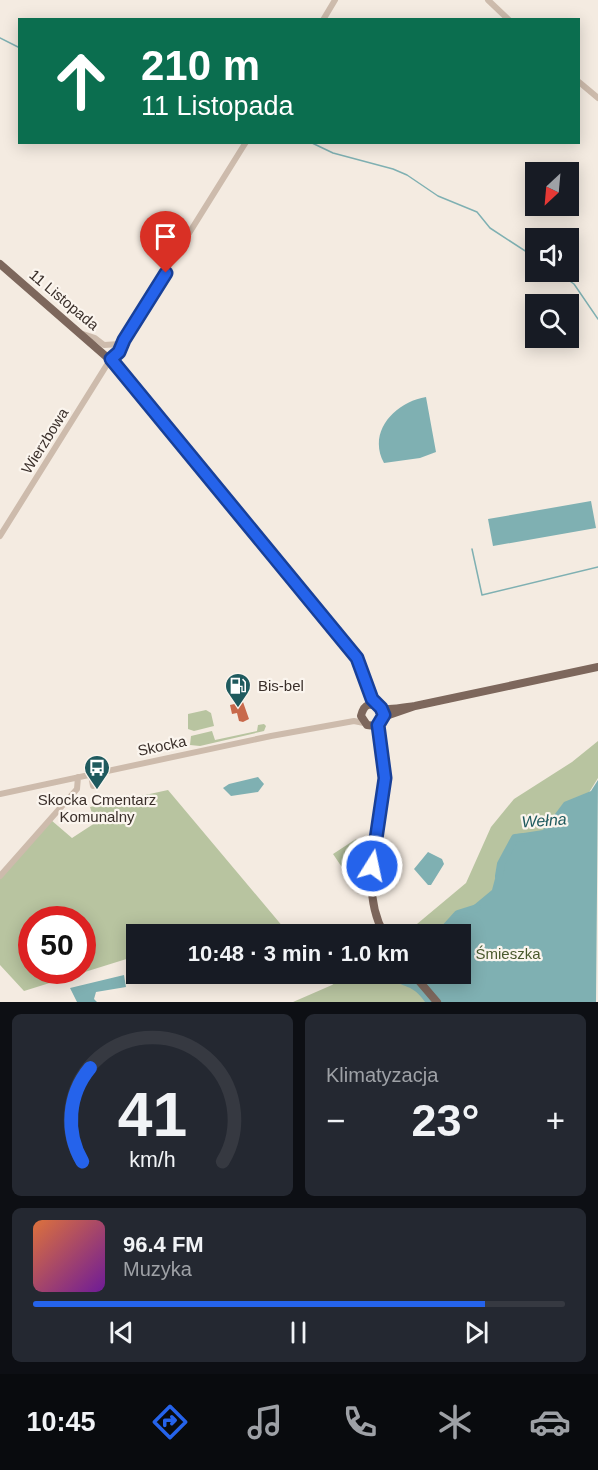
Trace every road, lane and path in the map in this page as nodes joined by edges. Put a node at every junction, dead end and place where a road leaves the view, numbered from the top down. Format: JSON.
{"nodes":[{"id":1,"x":335,"y":0,"type":"edge"},
{"id":2,"x":488,"y":0,"type":"edge"},
{"id":3,"x":324,"y":18,"type":"edge"},
{"id":4,"x":507,"y":18,"type":"edge"},
{"id":5,"x":580,"y":83,"type":"edge"},
{"id":6,"x":598,"y":98,"type":"edge"},
{"id":7,"x":245,"y":144,"type":"edge"},
{"id":8,"x":0,"y":264,"type":"edge"},
{"id":9,"x":83,"y":334,"type":"junction"},
{"id":10,"x":122,"y":342,"type":"junction"},
{"id":11,"x":111,"y":359,"type":"junction"},
{"id":12,"x":0,"y":536,"type":"edge"},
{"id":13,"x":360,"y":664,"type":"junction"},
{"id":14,"x":598,"y":667,"type":"edge"},
{"id":15,"x":378,"y":706,"type":"junction"},
{"id":16,"x":415,"y":706,"type":"junction"},
{"id":17,"x":364,"y":709,"type":"junction"},
{"id":18,"x":374,"y":723,"type":"junction"},
{"id":19,"x":329,"y":724,"type":"junction"},
{"id":20,"x":91,"y":775,"type":"junction"},
{"id":21,"x":78,"y":777,"type":"junction"},
{"id":22,"x":93,"y":786,"type":"dead end"},
{"id":23,"x":0,"y":794,"type":"edge"},
{"id":24,"x":0,"y":876,"type":"edge"},
{"id":25,"x":379,"y":924,"type":"edge"},
{"id":26,"x":422,"y":984,"type":"edge"},
{"id":27,"x":437,"y":1002,"type":"edge"}],
"edges":[{"from":1,"to":3,"type":"street"},
{"from":2,"to":4,"type":"street"},
{"from":5,"to":6,"type":"street"},
{"from":7,"to":10,"type":"street","name":"Wierzbowa"},
{"from":8,"to":9,"type":"main road","name":"11 Listopada"},
{"from":9,"to":10,"type":"street"},
{"from":9,"to":11,"type":"main road","name":"11 Listopada"},
{"from":10,"to":11,"type":"street","name":"Wierzbowa"},
{"from":11,"to":12,"type":"street","name":"Wierzbowa"},
{"from":11,"to":13,"type":"main road","name":"11 Listopada"},
{"from":13,"to":15,"type":"main road","name":"11 Listopada"},
{"from":13,"to":17,"type":"main road","name":"11 Listopada"},
{"from":14,"to":16,"type":"main road","name":"Skocka"},
{"from":15,"to":16,"type":"main road","name":"Skocka"},
{"from":15,"to":17,"type":"main road","name":"Skocka"},
{"from":15,"to":18,"type":"main road","name":"11 Listopada"},
{"from":16,"to":18,"type":"main road","name":"Skocka"},
{"from":17,"to":18,"type":"main road","name":"11 Listopada"},
{"from":17,"to":19,"type":"street","name":"Skocka"},
{"from":18,"to":19,"type":"street","name":"Skocka"},
{"from":18,"to":25,"type":"main road"},
{"from":19,"to":20,"type":"street","name":"Skocka"},
{"from":20,"to":21,"type":"street","name":"Skocka"},
{"from":20,"to":22,"type":"street"},
{"from":21,"to":23,"type":"street","name":"Skocka"},
{"from":21,"to":24,"type":"street"},
{"from":26,"to":27,"type":"main road"}]}
